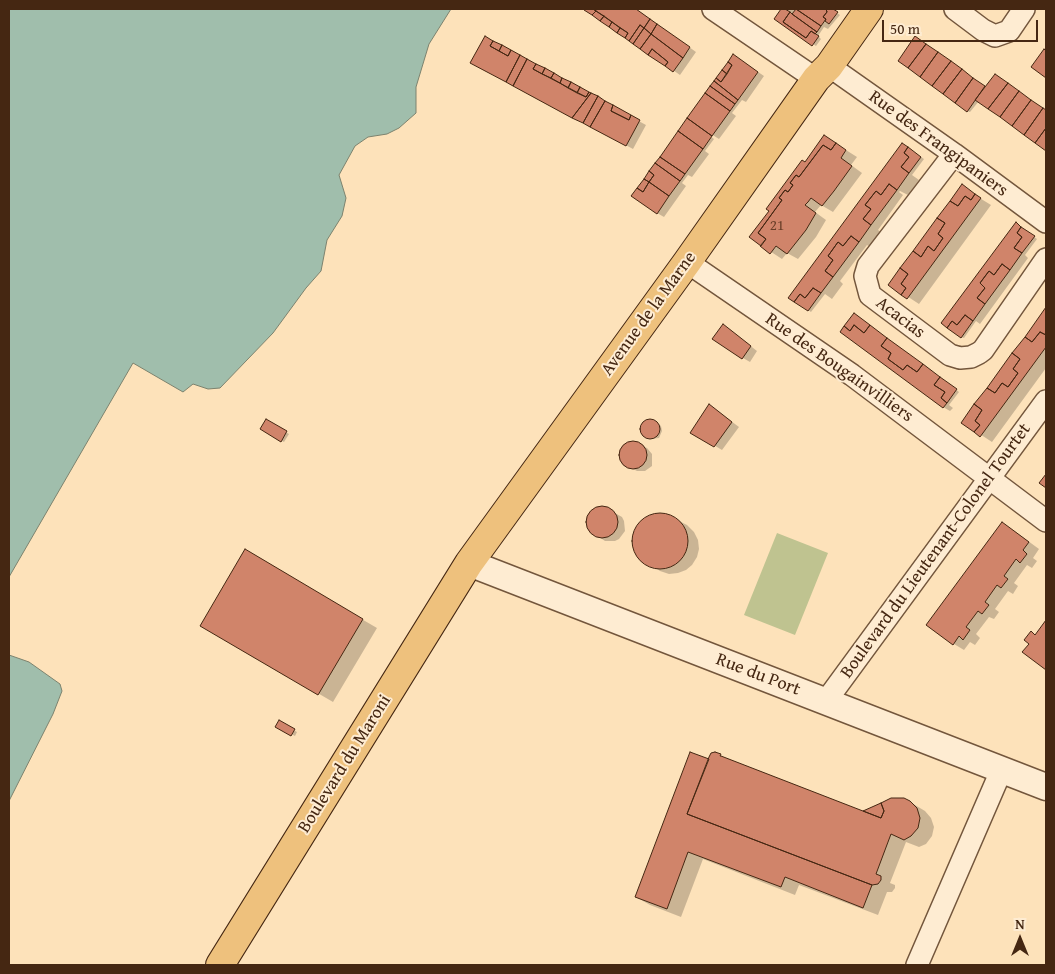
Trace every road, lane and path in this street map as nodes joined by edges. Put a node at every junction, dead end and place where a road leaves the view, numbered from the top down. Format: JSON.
{"nodes":[{"id":1,"x":713,"y":9,"type":"edge"},
{"id":2,"x":870,"y":9,"type":"edge"},
{"id":3,"x":955,"y":9,"type":"edge"},
{"id":4,"x":1024,"y":9,"type":"edge"},
{"id":5,"x":823,"y":72,"type":"junction"},
{"id":6,"x":954,"y":154,"type":"junction"},
{"id":7,"x":1046,"y":222,"type":"edge"},
{"id":8,"x":1046,"y":259,"type":"edge"},
{"id":9,"x":687,"y":262,"type":"junction"},
{"id":10,"x":1046,"y":401,"type":"edge"},
{"id":11,"x":989,"y":477,"type":"junction"},
{"id":12,"x":1046,"y":521,"type":"edge"},
{"id":13,"x":469,"y":562,"type":"junction"},
{"id":14,"x":826,"y":701,"type":"junction"},
{"id":15,"x":1001,"y":771,"type":"junction"},
{"id":16,"x":1046,"y":787,"type":"edge"},
{"id":17,"x":220,"y":965,"type":"edge"},
{"id":18,"x":917,"y":965,"type":"edge"}],
"edges":[{"from":1,"to":5,"type":"street","name":"Rue des Frangipaniers"},
{"from":2,"to":5,"type":"main road","name":"Avenue de la Marne"},
{"from":3,"to":4,"type":"street"},
{"from":5,"to":6,"type":"street","name":"Rue des Frangipaniers"},
{"from":5,"to":9,"type":"main road","name":"Avenue de la Marne"},
{"from":6,"to":7,"type":"street","name":"Rue des Frangipaniers"},
{"from":6,"to":8,"type":"street","name":"Acacias"},
{"from":9,"to":11,"type":"street","name":"Rue des Bougainvilliers"},
{"from":9,"to":13,"type":"main road","name":"Avenue de la Marne"},
{"from":10,"to":11,"type":"street","name":"Boulevard du Lieutenant-Colonel Tourtet"},
{"from":11,"to":12,"type":"street","name":"Rue des Bougainvilliers"},
{"from":11,"to":14,"type":"street","name":"Boulevard du Lieutenant-Colonel Tourtet"},
{"from":13,"to":14,"type":"street","name":"Rue du Port"},
{"from":13,"to":17,"type":"main road","name":"Boulevard du Maroni"},
{"from":14,"to":15,"type":"street","name":"Rue du Port"},
{"from":15,"to":16,"type":"street","name":"Rue du Port"},
{"from":15,"to":18,"type":"street"}]}
